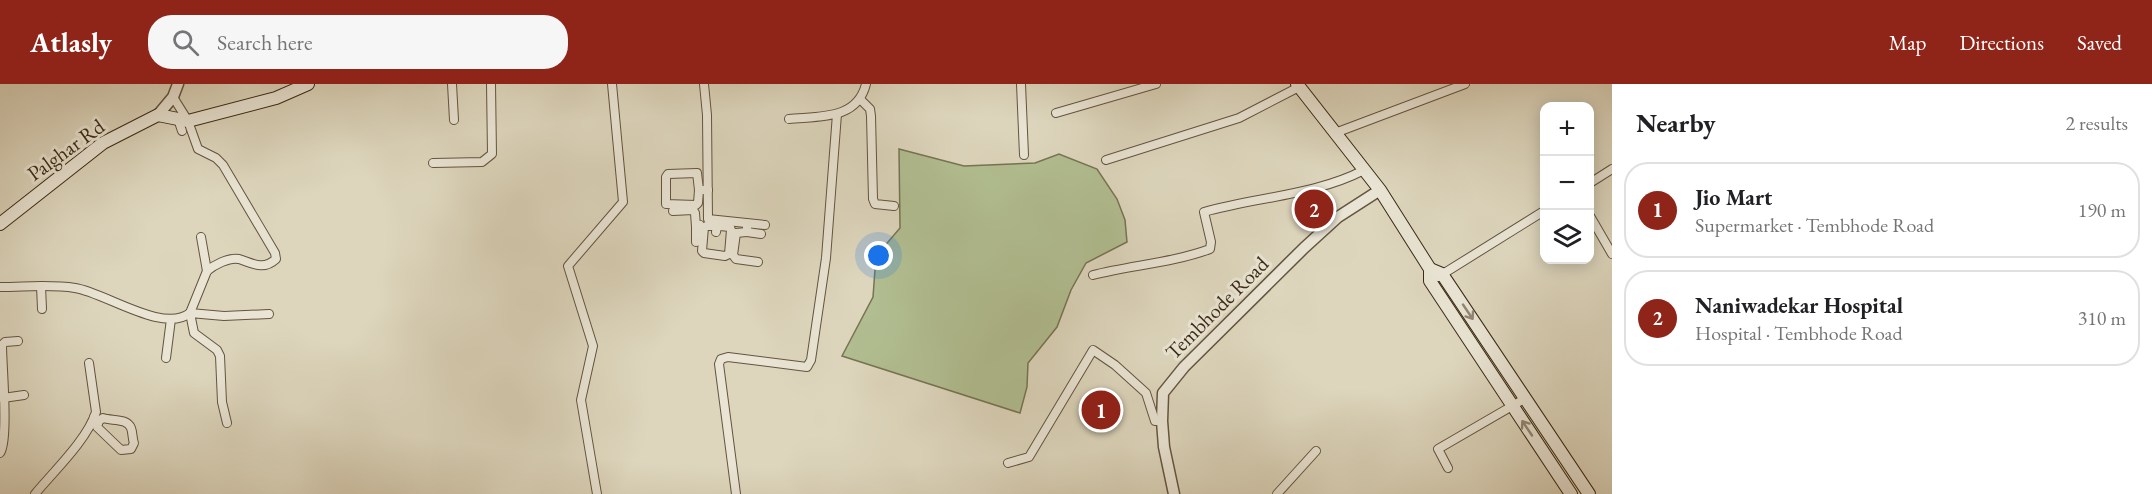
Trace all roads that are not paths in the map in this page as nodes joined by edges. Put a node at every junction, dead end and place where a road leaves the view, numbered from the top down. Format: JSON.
{"nodes":[{"id":1,"x":178,"y":84,"type":"edge"},
{"id":2,"x":308,"y":84,"type":"edge"},
{"id":3,"x":452,"y":84,"type":"edge"},
{"id":4,"x":491,"y":84,"type":"edge"},
{"id":5,"x":612,"y":84,"type":"edge"},
{"id":6,"x":704,"y":84,"type":"edge"},
{"id":7,"x":866,"y":84,"type":"edge"},
{"id":8,"x":1021,"y":84,"type":"edge"},
{"id":9,"x":1156,"y":84,"type":"edge"},
{"id":10,"x":1465,"y":84,"type":"edge"},
{"id":11,"x":1298,"y":85,"type":"edge"},
{"id":12,"x":173,"y":97,"type":"junction"},
{"id":13,"x":861,"y":100,"type":"junction"},
{"id":14,"x":1056,"y":113,"type":"dead end"},
{"id":15,"x":837,"y":114,"type":"junction"},
{"id":16,"x":158,"y":115,"type":"junction"},
{"id":17,"x":789,"y":119,"type":"dead end"},
{"id":18,"x":454,"y":120,"type":"dead end"},
{"id":19,"x":183,"y":124,"type":"junction"},
{"id":20,"x":1335,"y":133,"type":"junction"},
{"id":21,"x":1024,"y":155,"type":"dead end"},
{"id":22,"x":1106,"y":160,"type":"dead end"},
{"id":23,"x":433,"y":163,"type":"dead end"},
{"id":24,"x":1612,"y":169,"type":"edge"},
{"id":25,"x":1364,"y":170,"type":"junction"},
{"id":26,"x":1594,"y":180,"type":"edge"},
{"id":27,"x":703,"y":190,"type":"junction"},
{"id":28,"x":1380,"y":190,"type":"junction"},
{"id":29,"x":894,"y":206,"type":"dead end"},
{"id":30,"x":674,"y":211,"type":"dead end"},
{"id":31,"x":1540,"y":214,"type":"edge"},
{"id":32,"x":1594,"y":223,"type":"edge"},
{"id":33,"x":0,"y":224,"type":"edge"},
{"id":34,"x":714,"y":225,"type":"junction"},
{"id":35,"x":696,"y":227,"type":"junction"},
{"id":36,"x":747,"y":228,"type":"junction"},
{"id":37,"x":763,"y":229,"type":"dead end"},
{"id":38,"x":201,"y":237,"type":"dead end"},
{"id":39,"x":696,"y":242,"type":"dead end"},
{"id":40,"x":1612,"y":254,"type":"edge"},
{"id":41,"x":758,"y":262,"type":"dead end"},
{"id":42,"x":207,"y":271,"type":"junction"},
{"id":43,"x":1442,"y":274,"type":"junction"},
{"id":44,"x":1093,"y":275,"type":"dead end"},
{"id":45,"x":1430,"y":275,"type":"junction"},
{"id":46,"x":41,"y":286,"type":"junction"},
{"id":47,"x":0,"y":287,"type":"edge"},
{"id":48,"x":42,"y":309,"type":"dead end"},
{"id":49,"x":190,"y":313,"type":"junction"},
{"id":50,"x":269,"y":314,"type":"dead end"},
{"id":51,"x":171,"y":319,"type":"junction"},
{"id":52,"x":18,"y":341,"type":"dead end"},
{"id":53,"x":166,"y":357,"type":"dead end"},
{"id":54,"x":89,"y":363,"type":"dead end"},
{"id":55,"x":24,"y":395,"type":"dead end"},
{"id":56,"x":3,"y":398,"type":"junction"},
{"id":57,"x":1526,"y":398,"type":"junction"},
{"id":58,"x":1512,"y":406,"type":"junction"},
{"id":59,"x":2,"y":408,"type":"edge"},
{"id":60,"x":97,"y":419,"type":"junction"},
{"id":61,"x":1162,"y":421,"type":"junction"},
{"id":62,"x":227,"y":423,"type":"dead end"},
{"id":63,"x":1559,"y":450,"type":"junction"},
{"id":64,"x":1316,"y":451,"type":"dead end"},
{"id":65,"x":0,"y":453,"type":"edge"},
{"id":66,"x":1547,"y":459,"type":"junction"},
{"id":67,"x":1008,"y":463,"type":"dead end"},
{"id":68,"x":1448,"y":468,"type":"dead end"},
{"id":69,"x":35,"y":494,"type":"edge"},
{"id":70,"x":597,"y":494,"type":"edge"},
{"id":71,"x":736,"y":494,"type":"edge"},
{"id":72,"x":1174,"y":494,"type":"edge"},
{"id":73,"x":1277,"y":494,"type":"edge"},
{"id":74,"x":1571,"y":494,"type":"edge"},
{"id":75,"x":1589,"y":494,"type":"edge"}],
"edges":[{"from":1,"to":12,"type":"street","name":"Palghar Rd"},
{"from":2,"to":19,"type":"main road"},
{"from":3,"to":18,"type":"street"},
{"from":4,"to":23,"type":"street"},
{"from":5,"to":70,"type":"street"},
{"from":6,"to":27,"type":"street"},
{"from":7,"to":13,"type":"street"},
{"from":8,"to":21,"type":"street"},
{"from":9,"to":14,"type":"street"},
{"from":10,"to":20,"type":"street"},
{"from":11,"to":20,"type":"main road"},
{"from":11,"to":22,"type":"street"},
{"from":12,"to":16,"type":"street","name":"Palghar Rd"},
{"from":12,"to":19,"type":"street"},
{"from":13,"to":15,"type":"street"},
{"from":13,"to":29,"type":"street"},
{"from":15,"to":17,"type":"street"},
{"from":15,"to":71,"type":"street"},
{"from":16,"to":19,"type":"main road"},
{"from":16,"to":33,"type":"main road","name":"Palghar Rd"},
{"from":19,"to":42,"type":"street"},
{"from":20,"to":25,"type":"main road"},
{"from":24,"to":26,"type":"street"},
{"from":25,"to":28,"type":"main road"},
{"from":25,"to":44,"type":"street"},
{"from":27,"to":27,"type":"street"},
{"from":27,"to":34,"type":"street"},
{"from":28,"to":45,"type":"main road"},
{"from":28,"to":61,"type":"street","name":"Tembhode Road"},
{"from":30,"to":35,"type":"street"},
{"from":31,"to":43,"type":"street"},
{"from":32,"to":40,"type":"street"},
{"from":34,"to":34,"type":"street"},
{"from":34,"to":35,"type":"street"},
{"from":34,"to":36,"type":"street"},
{"from":35,"to":39,"type":"street"},
{"from":36,"to":37,"type":"street"},
{"from":36,"to":41,"type":"street"},
{"from":38,"to":42,"type":"street"},
{"from":42,"to":49,"type":"street"},
{"from":43,"to":45,"type":"main road"},
{"from":43,"to":57,"type":"main road","one_way":true},
{"from":45,"to":58,"type":"main road"},
{"from":46,"to":47,"type":"street"},
{"from":46,"to":48,"type":"street"},
{"from":46,"to":51,"type":"street"},
{"from":49,"to":50,"type":"street"},
{"from":49,"to":51,"type":"street"},
{"from":49,"to":62,"type":"street"},
{"from":51,"to":53,"type":"street"},
{"from":52,"to":56,"type":"street"},
{"from":54,"to":60,"type":"street"},
{"from":55,"to":56,"type":"street"},
{"from":56,"to":59,"type":"street"},
{"from":57,"to":58,"type":"street"},
{"from":57,"to":63,"type":"main road"},
{"from":66,"to":58,"type":"main road","one_way":true},
{"from":58,"to":68,"type":"street"},
{"from":59,"to":65,"type":"street"},
{"from":60,"to":60,"type":"street"},
{"from":60,"to":69,"type":"street"},
{"from":61,"to":67,"type":"street"},
{"from":61,"to":72,"type":"street","name":"Tembhode Road"},
{"from":63,"to":66,"type":"street"},
{"from":63,"to":75,"type":"main road"},
{"from":64,"to":73,"type":"street"},
{"from":66,"to":74,"type":"main road"}]}
